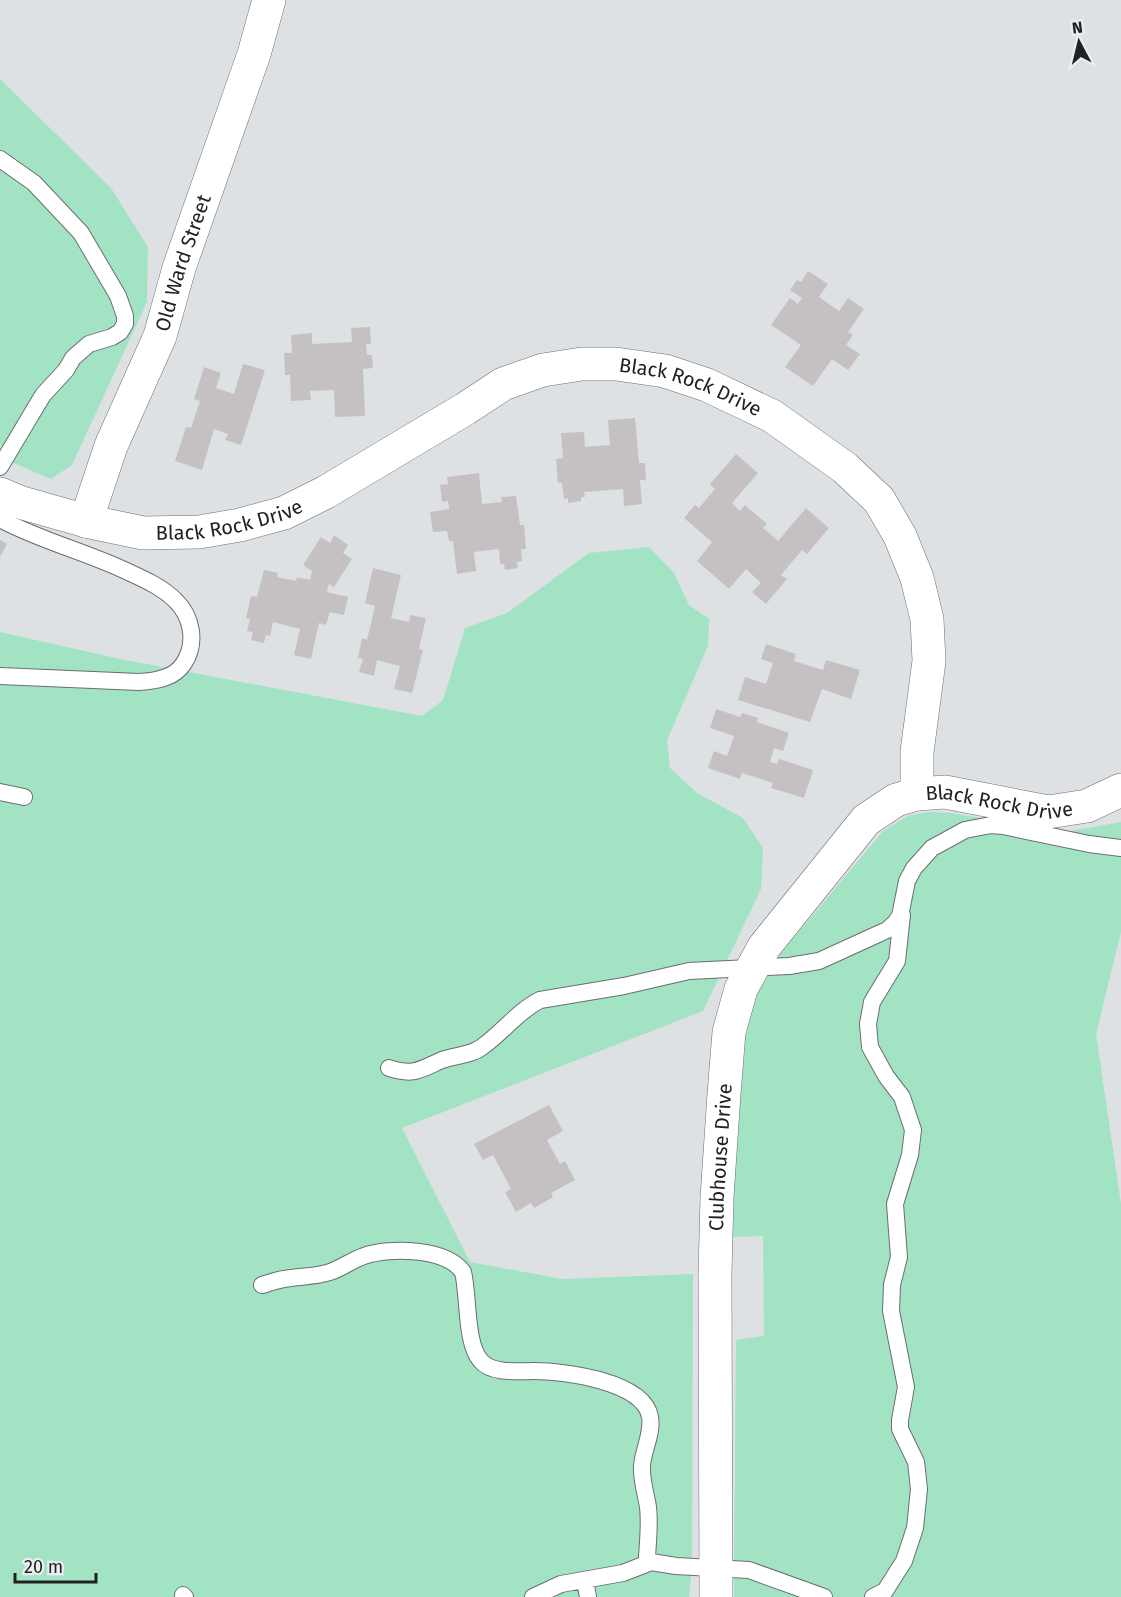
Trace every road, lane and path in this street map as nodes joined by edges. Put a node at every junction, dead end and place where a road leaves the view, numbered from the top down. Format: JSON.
{"nodes":[{"id":1,"x":269,"y":0,"type":"edge"},
{"id":2,"x":0,"y":159,"type":"edge"},
{"id":3,"x":0,"y":467,"type":"edge"},
{"id":4,"x":0,"y":494,"type":"edge"},
{"id":5,"x":0,"y":519,"type":"edge"},
{"id":6,"x":86,"y":521,"type":"junction"},
{"id":7,"x":0,"y":676,"type":"edge"},
{"id":8,"x":1121,"y":790,"type":"edge"},
{"id":9,"x":0,"y":792,"type":"edge"},
{"id":10,"x":917,"y":794,"type":"junction"},
{"id":11,"x":24,"y":797,"type":"dead end"},
{"id":12,"x":1121,"y":848,"type":"edge"},
{"id":13,"x":902,"y":908,"type":"junction"},
{"id":14,"x":751,"y":968,"type":"junction"},
{"id":15,"x":389,"y":1068,"type":"dead end"},
{"id":16,"x":262,"y":1285,"type":"dead end"},
{"id":17,"x":651,"y":1562,"type":"junction"},
{"id":18,"x":585,"y":1580,"type":"junction"},
{"id":19,"x":716,"y":1582,"type":"edge"},
{"id":20,"x":533,"y":1597,"type":"edge"},
{"id":21,"x":588,"y":1597,"type":"edge"},
{"id":22,"x":824,"y":1597,"type":"edge"},
{"id":23,"x":873,"y":1597,"type":"edge"}],
"edges":[{"from":1,"to":6,"type":"street","name":"Old Ward Street"},
{"from":2,"to":3,"type":"lane"},
{"from":4,"to":6,"type":"street","name":"Black Rock Drive"},
{"from":5,"to":7,"type":"lane"},
{"from":6,"to":10,"type":"street","name":"Black Rock Drive"},
{"from":8,"to":10,"type":"street","name":"Black Rock Drive"},
{"from":9,"to":11,"type":"lane"},
{"from":10,"to":14,"type":"street","name":"Clubhouse Drive"},
{"from":12,"to":13,"type":"lane"},
{"from":13,"to":14,"type":"lane"},
{"from":13,"to":23,"type":"lane"},
{"from":14,"to":15,"type":"lane"},
{"from":14,"to":19,"type":"street","name":"Clubhouse Drive"},
{"from":16,"to":17,"type":"lane"},
{"from":17,"to":18,"type":"lane"},
{"from":17,"to":19,"type":"lane"},
{"from":18,"to":20,"type":"lane"},
{"from":18,"to":21,"type":"lane"},
{"from":19,"to":22,"type":"lane"}]}
